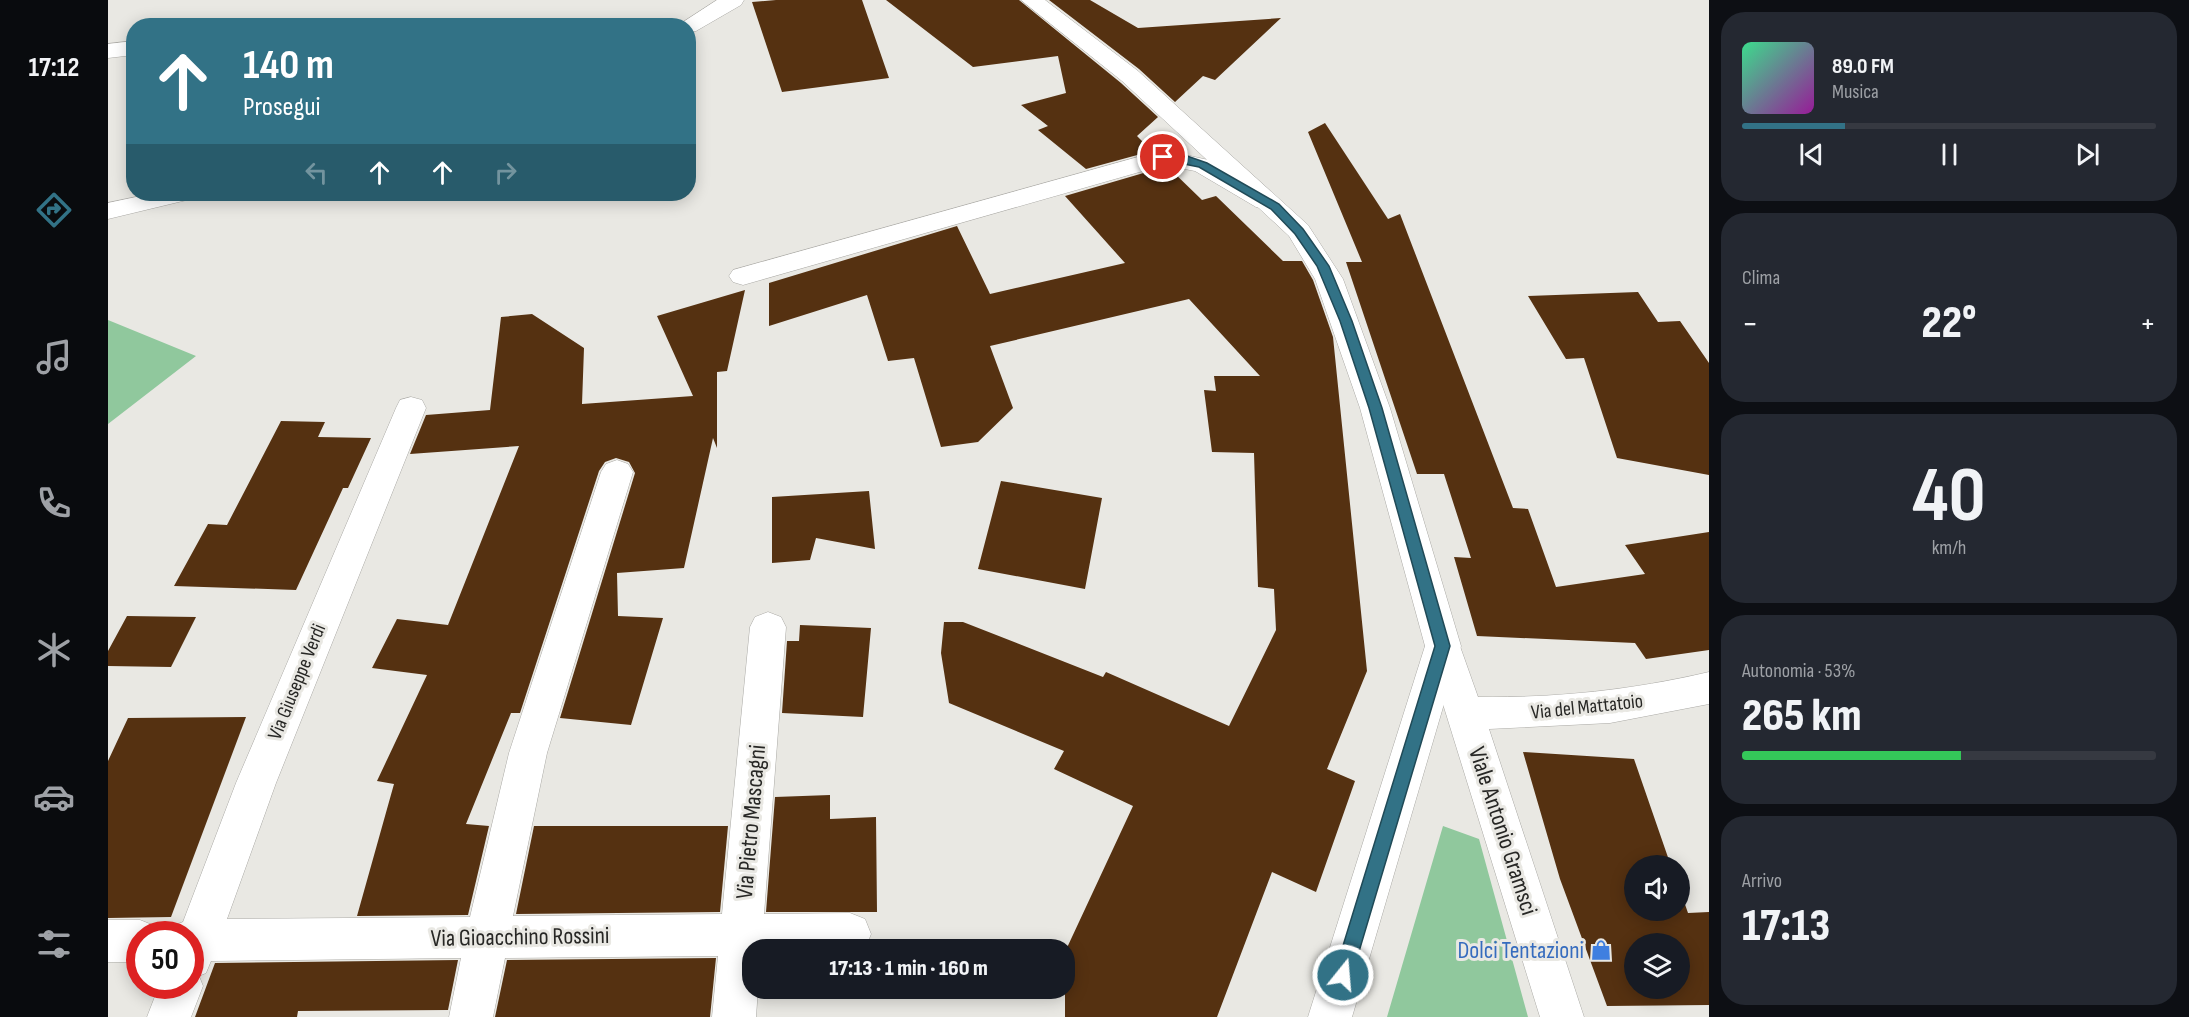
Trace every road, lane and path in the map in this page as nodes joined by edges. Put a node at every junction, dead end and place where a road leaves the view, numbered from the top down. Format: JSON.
{"nodes":[{"id":1,"x":733,"y":0,"type":"edge"},
{"id":2,"x":1032,"y":0,"type":"edge"},
{"id":3,"x":696,"y":21,"type":"edge"},
{"id":4,"x":126,"y":49,"type":"edge"},
{"id":5,"x":108,"y":51,"type":"edge"},
{"id":6,"x":153,"y":201,"type":"edge"},
{"id":7,"x":1275,"y":207,"type":"junction"},
{"id":8,"x":108,"y":212,"type":"edge"},
{"id":9,"x":743,"y":276,"type":"dead end"},
{"id":10,"x":411,"y":408,"type":"dead end"},
{"id":11,"x":617,"y":472,"type":"dead end"},
{"id":12,"x":768,"y":627,"type":"dead end"},
{"id":13,"x":1443,"y":646,"type":"junction"},
{"id":14,"x":1709,"y":688,"type":"edge"},
{"id":15,"x":1464,"y":713,"type":"junction"},
{"id":16,"x":203,"y":921,"type":"edge"},
{"id":17,"x":742,"y":934,"type":"junction"},
{"id":18,"x":850,"y":934,"type":"dead end"},
{"id":19,"x":488,"y":937,"type":"junction"},
{"id":20,"x":108,"y":941,"type":"edge"},
{"id":21,"x":126,"y":941,"type":"edge"},
{"id":22,"x":204,"y":947,"type":"edge"},
{"id":23,"x":176,"y":999,"type":"edge"},
{"id":24,"x":169,"y":1017,"type":"edge"},
{"id":25,"x":471,"y":1017,"type":"edge"},
{"id":26,"x":735,"y":1017,"type":"edge"},
{"id":27,"x":1330,"y":1017,"type":"edge"},
{"id":28,"x":1562,"y":1017,"type":"edge"}],
"edges":[{"from":1,"to":3,"type":"street"},
{"from":2,"to":7,"type":"street"},
{"from":4,"to":5,"type":"street"},
{"from":6,"to":8,"type":"street"},
{"from":7,"to":9,"type":"street"},
{"from":7,"to":13,"type":"street","name":"Viale Antonio Gramsci"},
{"from":10,"to":16,"type":"street","name":"Via Giuseppe Verdi"},
{"from":11,"to":19,"type":"street"},
{"from":12,"to":17,"type":"street","name":"Via Pietro Mascagni"},
{"from":13,"to":15,"type":"street","name":"Viale Antonio Gramsci"},
{"from":13,"to":27,"type":"street"},
{"from":14,"to":15,"type":"street","name":"Via del Mattatoio"},
{"from":15,"to":28,"type":"street","name":"Viale Antonio Gramsci"},
{"from":17,"to":18,"type":"street","name":"Via Gioacchino Rossini"},
{"from":17,"to":19,"type":"street","name":"Via Gioacchino Rossini"},
{"from":17,"to":26,"type":"street","name":"Via Pietro Mascagni"},
{"from":19,"to":22,"type":"street","name":"Via Gioacchino Rossini"},
{"from":19,"to":25,"type":"street"},
{"from":20,"to":21,"type":"street"},
{"from":23,"to":24,"type":"street"}]}
